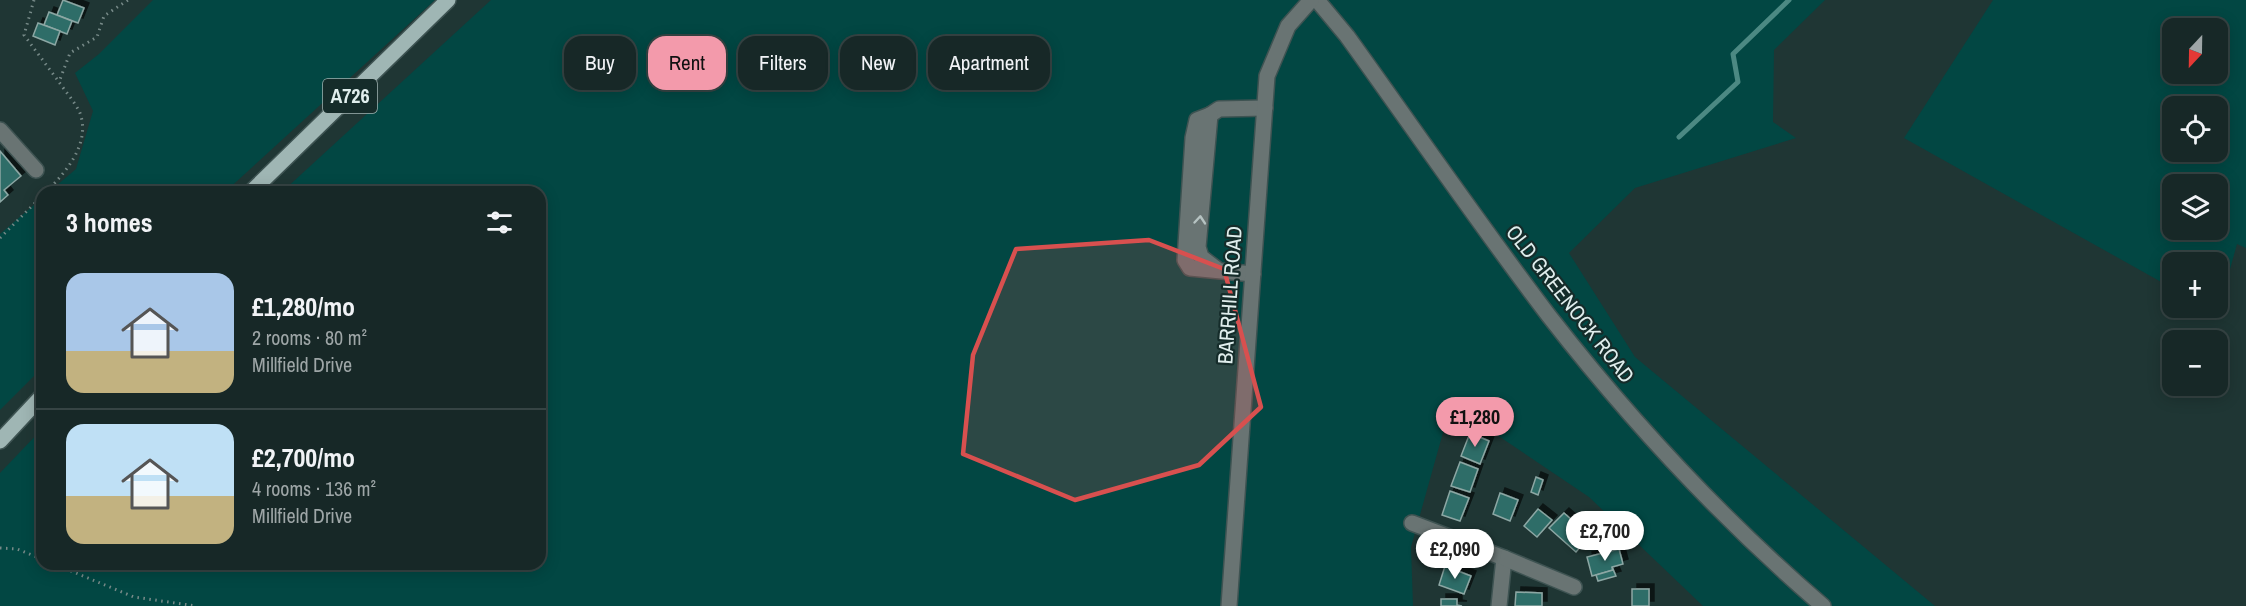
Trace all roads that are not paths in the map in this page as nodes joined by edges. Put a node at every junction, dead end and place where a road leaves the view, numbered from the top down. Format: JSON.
{"nodes":[{"id":1,"x":448,"y":0,"type":"edge"},
{"id":2,"x":1311,"y":0,"type":"edge"},
{"id":3,"x":1317,"y":0,"type":"edge"},
{"id":4,"x":1265,"y":108,"type":"junction"},
{"id":5,"x":0,"y":130,"type":"edge"},
{"id":6,"x":36,"y":170,"type":"dead end"},
{"id":7,"x":257,"y":186,"type":"edge"},
{"id":8,"x":1253,"y":274,"type":"junction"},
{"id":9,"x":36,"y":402,"type":"edge"},
{"id":10,"x":0,"y":441,"type":"edge"},
{"id":11,"x":1412,"y":523,"type":"dead end"},
{"id":12,"x":1504,"y":558,"type":"junction"},
{"id":13,"x":1574,"y":587,"type":"dead end"},
{"id":14,"x":1229,"y":606,"type":"edge"},
{"id":15,"x":1499,"y":606,"type":"edge"},
{"id":16,"x":1823,"y":606,"type":"edge"}],
"edges":[{"from":1,"to":7,"type":"main road","number":"A726"},
{"from":2,"to":4,"type":"street","name":"BARRHILL ROAD"},
{"from":3,"to":16,"type":"street","name":"OLD GREENOCK ROAD"},
{"from":4,"to":8,"type":"street","name":"BARRHILL ROAD"},
{"from":4,"to":8,"type":"street"},
{"from":5,"to":6,"type":"street"},
{"from":8,"to":14,"type":"street","name":"BARRHILL ROAD"},
{"from":9,"to":10,"type":"main road"},
{"from":11,"to":12,"type":"street"},
{"from":12,"to":13,"type":"street"},
{"from":12,"to":15,"type":"street"}]}
